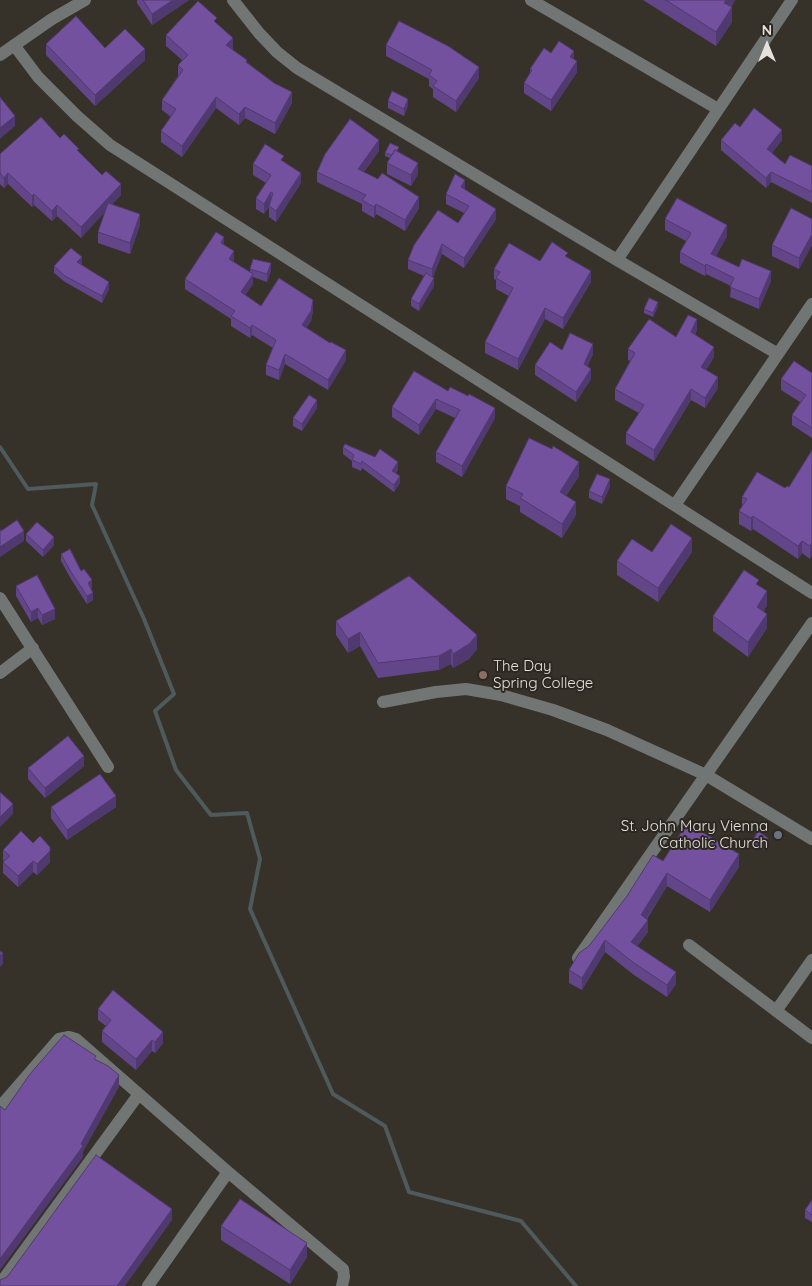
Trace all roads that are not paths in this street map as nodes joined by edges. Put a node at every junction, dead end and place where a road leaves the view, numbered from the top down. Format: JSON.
{"nodes":[{"id":1,"x":85,"y":0,"type":"edge"},
{"id":2,"x":233,"y":0,"type":"edge"},
{"id":3,"x":531,"y":0,"type":"edge"},
{"id":4,"x":792,"y":0,"type":"edge"},
{"id":5,"x":14,"y":45,"type":"junction"},
{"id":6,"x":0,"y":55,"type":"edge"},
{"id":7,"x":718,"y":109,"type":"junction"},
{"id":8,"x":617,"y":260,"type":"junction"},
{"id":9,"x":812,"y":304,"type":"edge"},
{"id":10,"x":778,"y":354,"type":"junction"},
{"id":11,"x":675,"y":505,"type":"junction"},
{"id":12,"x":812,"y":593,"type":"edge"},
{"id":13,"x":0,"y":598,"type":"edge"},
{"id":14,"x":812,"y":623,"type":"edge"},
{"id":15,"x":33,"y":648,"type":"junction"},
{"id":16,"x":0,"y":673,"type":"edge"},
{"id":17,"x":383,"y":702,"type":"dead end"},
{"id":18,"x":108,"y":767,"type":"dead end"},
{"id":19,"x":706,"y":775,"type":"junction"},
{"id":20,"x":812,"y":840,"type":"edge"},
{"id":21,"x":690,"y":945,"type":"dead end"},
{"id":22,"x":578,"y":958,"type":"edge"},
{"id":23,"x":812,"y":960,"type":"edge"},
{"id":24,"x":776,"y":1011,"type":"junction"},
{"id":25,"x":812,"y":1038,"type":"edge"},
{"id":26,"x":139,"y":1094,"type":"junction"},
{"id":27,"x":0,"y":1107,"type":"edge"},
{"id":28,"x":228,"y":1172,"type":"junction"},
{"id":29,"x":0,"y":1284,"type":"edge"},
{"id":30,"x":148,"y":1286,"type":"edge"},
{"id":31,"x":342,"y":1286,"type":"edge"}],
"edges":[{"from":1,"to":5,"type":"street"},
{"from":2,"to":8,"type":"street"},
{"from":3,"to":7,"type":"street"},
{"from":4,"to":7,"type":"street"},
{"from":5,"to":6,"type":"street"},
{"from":5,"to":11,"type":"street"},
{"from":7,"to":8,"type":"street"},
{"from":8,"to":10,"type":"street"},
{"from":9,"to":10,"type":"street"},
{"from":10,"to":11,"type":"street"},
{"from":11,"to":12,"type":"street"},
{"from":13,"to":15,"type":"street"},
{"from":14,"to":19,"type":"street"},
{"from":15,"to":16,"type":"street"},
{"from":15,"to":18,"type":"street"},
{"from":17,"to":19,"type":"street"},
{"from":19,"to":20,"type":"street"},
{"from":19,"to":22,"type":"street"},
{"from":21,"to":24,"type":"street"},
{"from":23,"to":24,"type":"street"},
{"from":24,"to":25,"type":"street"},
{"from":26,"to":27,"type":"street"},
{"from":26,"to":28,"type":"street"},
{"from":26,"to":29,"type":"street"},
{"from":28,"to":30,"type":"street"},
{"from":28,"to":31,"type":"street"}]}
